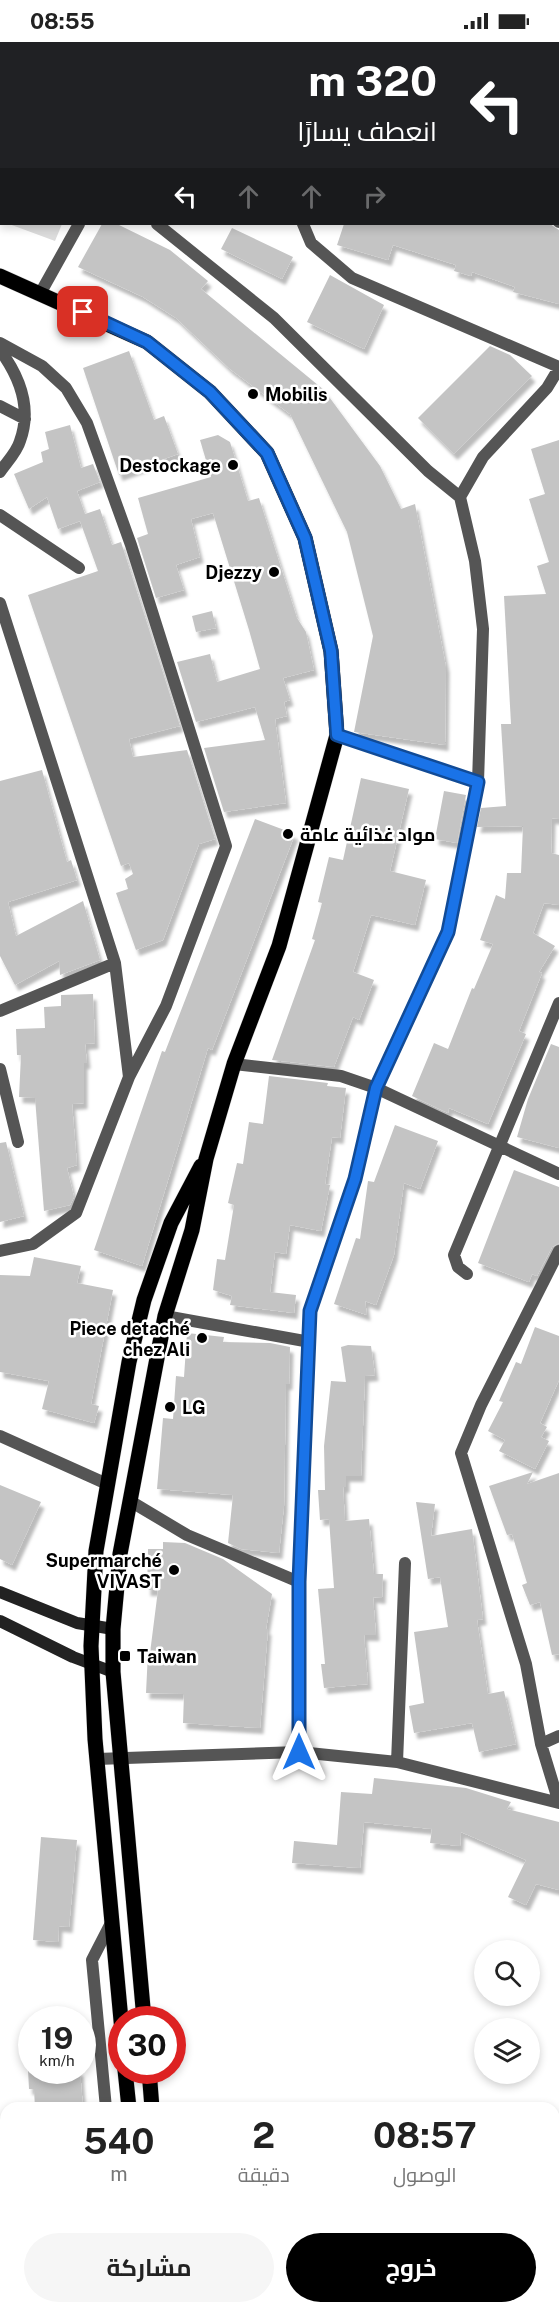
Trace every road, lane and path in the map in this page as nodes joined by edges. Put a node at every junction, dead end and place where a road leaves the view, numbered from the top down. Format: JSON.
{"nodes":[{"id":1,"x":78,"y":225,"type":"edge"},
{"id":2,"x":158,"y":225,"type":"edge"},
{"id":3,"x":303,"y":225,"type":"edge"},
{"id":4,"x":0,"y":276,"type":"edge"},
{"id":5,"x":41,"y":292,"type":"junction"},
{"id":6,"x":0,"y":344,"type":"edge"},
{"id":7,"x":0,"y":350,"type":"edge"},
{"id":8,"x":559,"y":367,"type":"edge"},
{"id":9,"x":0,"y":406,"type":"edge"},
{"id":10,"x":25,"y":420,"type":"junction"},
{"id":11,"x":0,"y":472,"type":"edge"},
{"id":12,"x":460,"y":497,"type":"junction"},
{"id":13,"x":0,"y":515,"type":"edge"},
{"id":14,"x":80,"y":568,"type":"dead end"},
{"id":15,"x":0,"y":603,"type":"edge"},
{"id":16,"x":337,"y":735,"type":"junction"},
{"id":17,"x":478,"y":782,"type":"junction"},
{"id":18,"x":115,"y":963,"type":"junction"},
{"id":19,"x":559,"y":1003,"type":"edge"},
{"id":20,"x":0,"y":1011,"type":"edge"},
{"id":21,"x":234,"y":1064,"type":"junction"},
{"id":22,"x":0,"y":1069,"type":"edge"},
{"id":23,"x":129,"y":1077,"type":"junction"},
{"id":24,"x":376,"y":1088,"type":"junction"},
{"id":25,"x":18,"y":1142,"type":"dead end"},
{"id":26,"x":499,"y":1146,"type":"junction"},
{"id":27,"x":206,"y":1159,"type":"junction"},
{"id":28,"x":559,"y":1174,"type":"edge"},
{"id":29,"x":0,"y":1251,"type":"edge"},
{"id":30,"x":559,"y":1251,"type":"edge"},
{"id":31,"x":467,"y":1274,"type":"dead end"},
{"id":32,"x":165,"y":1316,"type":"junction"},
{"id":33,"x":310,"y":1342,"type":"junction"},
{"id":34,"x":0,"y":1436,"type":"edge"},
{"id":35,"x":107,"y":1484,"type":"junction"},
{"id":36,"x":130,"y":1501,"type":"junction"},
{"id":37,"x":405,"y":1563,"type":"dead end"},
{"id":38,"x":299,"y":1582,"type":"junction"},
{"id":39,"x":0,"y":1592,"type":"edge"},
{"id":40,"x":0,"y":1621,"type":"edge"},
{"id":41,"x":92,"y":1626,"type":"junction"},
{"id":42,"x":113,"y":1629,"type":"junction"},
{"id":43,"x":92,"y":1664,"type":"junction"},
{"id":44,"x":113,"y":1672,"type":"junction"},
{"id":45,"x":559,"y":1736,"type":"edge"},
{"id":46,"x":542,"y":1744,"type":"junction"},
{"id":47,"x":299,"y":1752,"type":"junction"},
{"id":48,"x":120,"y":1758,"type":"junction"},
{"id":49,"x":97,"y":1759,"type":"junction"},
{"id":50,"x":397,"y":1762,"type":"junction"},
{"id":51,"x":559,"y":1803,"type":"edge"},
{"id":52,"x":111,"y":1923,"type":"junction"},
{"id":53,"x":119,"y":2006,"type":"edge"},
{"id":54,"x":143,"y":2006,"type":"edge"},
{"id":55,"x":126,"y":2084,"type":"edge"},
{"id":56,"x":149,"y":2084,"type":"edge"},
{"id":57,"x":105,"y":2102,"type":"edge"},
{"id":58,"x":128,"y":2102,"type":"edge"},
{"id":59,"x":151,"y":2102,"type":"edge"}],
"edges":[{"from":1,"to":5,"type":"street"},
{"from":2,"to":12,"type":"street"},
{"from":3,"to":8,"type":"street"},
{"from":4,"to":5,"type":"main road"},
{"from":5,"to":16,"type":"main road"},
{"from":6,"to":23,"type":"street"},
{"from":7,"to":10,"type":"street"},
{"from":8,"to":12,"type":"street"},
{"from":9,"to":10,"type":"street"},
{"from":10,"to":11,"type":"street"},
{"from":12,"to":17,"type":"street"},
{"from":13,"to":14,"type":"street"},
{"from":15,"to":18,"type":"street"},
{"from":16,"to":17,"type":"street"},
{"from":16,"to":21,"type":"main road"},
{"from":17,"to":24,"type":"street"},
{"from":18,"to":20,"type":"street"},
{"from":18,"to":23,"type":"street"},
{"from":19,"to":26,"type":"street"},
{"from":21,"to":24,"type":"street"},
{"from":21,"to":27,"type":"main road"},
{"from":22,"to":25,"type":"street"},
{"from":23,"to":29,"type":"street"},
{"from":24,"to":26,"type":"street"},
{"from":24,"to":33,"type":"street"},
{"from":26,"to":28,"type":"street"},
{"from":26,"to":31,"type":"street"},
{"from":27,"to":32,"type":"main road"},
{"from":27,"to":35,"type":"main road"},
{"from":30,"to":46,"type":"street"},
{"from":32,"to":33,"type":"street"},
{"from":32,"to":36,"type":"main road"},
{"from":33,"to":38,"type":"street"},
{"from":34,"to":35,"type":"street"},
{"from":35,"to":41,"type":"main road"},
{"from":36,"to":38,"type":"street"},
{"from":36,"to":42,"type":"main road"},
{"from":37,"to":50,"type":"street"},
{"from":38,"to":47,"type":"street"},
{"from":39,"to":41,"type":"main road"},
{"from":40,"to":43,"type":"main road"},
{"from":41,"to":42,"type":"main road"},
{"from":41,"to":43,"type":"main road"},
{"from":42,"to":44,"type":"main road"},
{"from":43,"to":44,"type":"main road"},
{"from":43,"to":49,"type":"main road"},
{"from":44,"to":48,"type":"main road"},
{"from":45,"to":46,"type":"street"},
{"from":46,"to":51,"type":"street"},
{"from":47,"to":48,"type":"street"},
{"from":47,"to":50,"type":"street"},
{"from":48,"to":49,"type":"street"},
{"from":48,"to":54,"type":"main road"},
{"from":49,"to":52,"type":"main road"},
{"from":50,"to":51,"type":"street"},
{"from":52,"to":53,"type":"main road"},
{"from":52,"to":57,"type":"street"},
{"from":55,"to":58,"type":"main road"},
{"from":56,"to":59,"type":"main road"}]}
